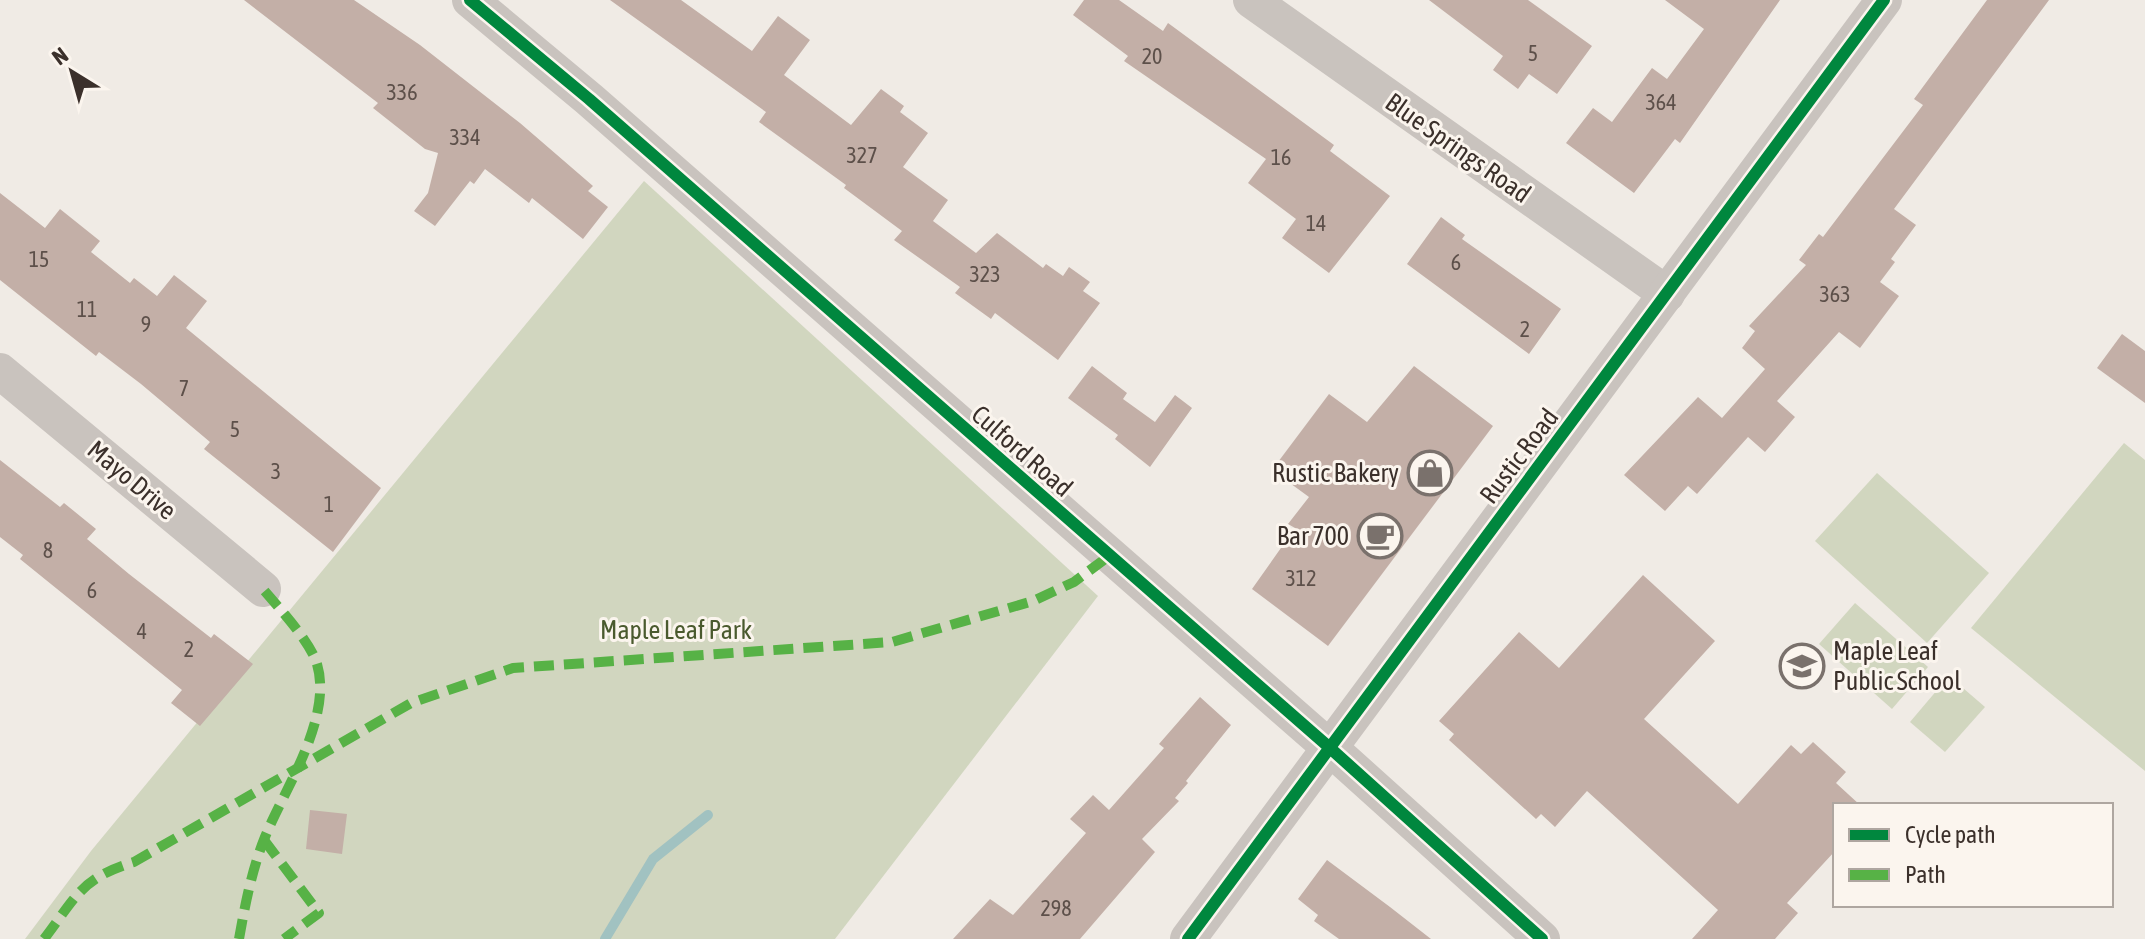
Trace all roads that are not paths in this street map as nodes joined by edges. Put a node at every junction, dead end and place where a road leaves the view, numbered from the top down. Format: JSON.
{"nodes":[{"id":1,"x":470,"y":0,"type":"edge"},
{"id":2,"x":1251,"y":0,"type":"edge"},
{"id":3,"x":1884,"y":0,"type":"edge"},
{"id":4,"x":1667,"y":294,"type":"junction"},
{"id":5,"x":0,"y":371,"type":"edge"},
{"id":6,"x":263,"y":589,"type":"dead end"},
{"id":7,"x":1330,"y":748,"type":"junction"},
{"id":8,"x":1188,"y":939,"type":"edge"},
{"id":9,"x":1542,"y":939,"type":"edge"}],
"edges":[{"from":1,"to":7,"type":"street","name":"Culford Road"},
{"from":2,"to":4,"type":"street","name":"Blue Springs Road"},
{"from":3,"to":4,"type":"street","name":"Rustic Road"},
{"from":4,"to":7,"type":"street","name":"Rustic Road"},
{"from":5,"to":6,"type":"street","name":"Mayo Drive"},
{"from":7,"to":8,"type":"street","name":"Rustic Road"},
{"from":7,"to":9,"type":"street","name":"Culford Road"}]}
